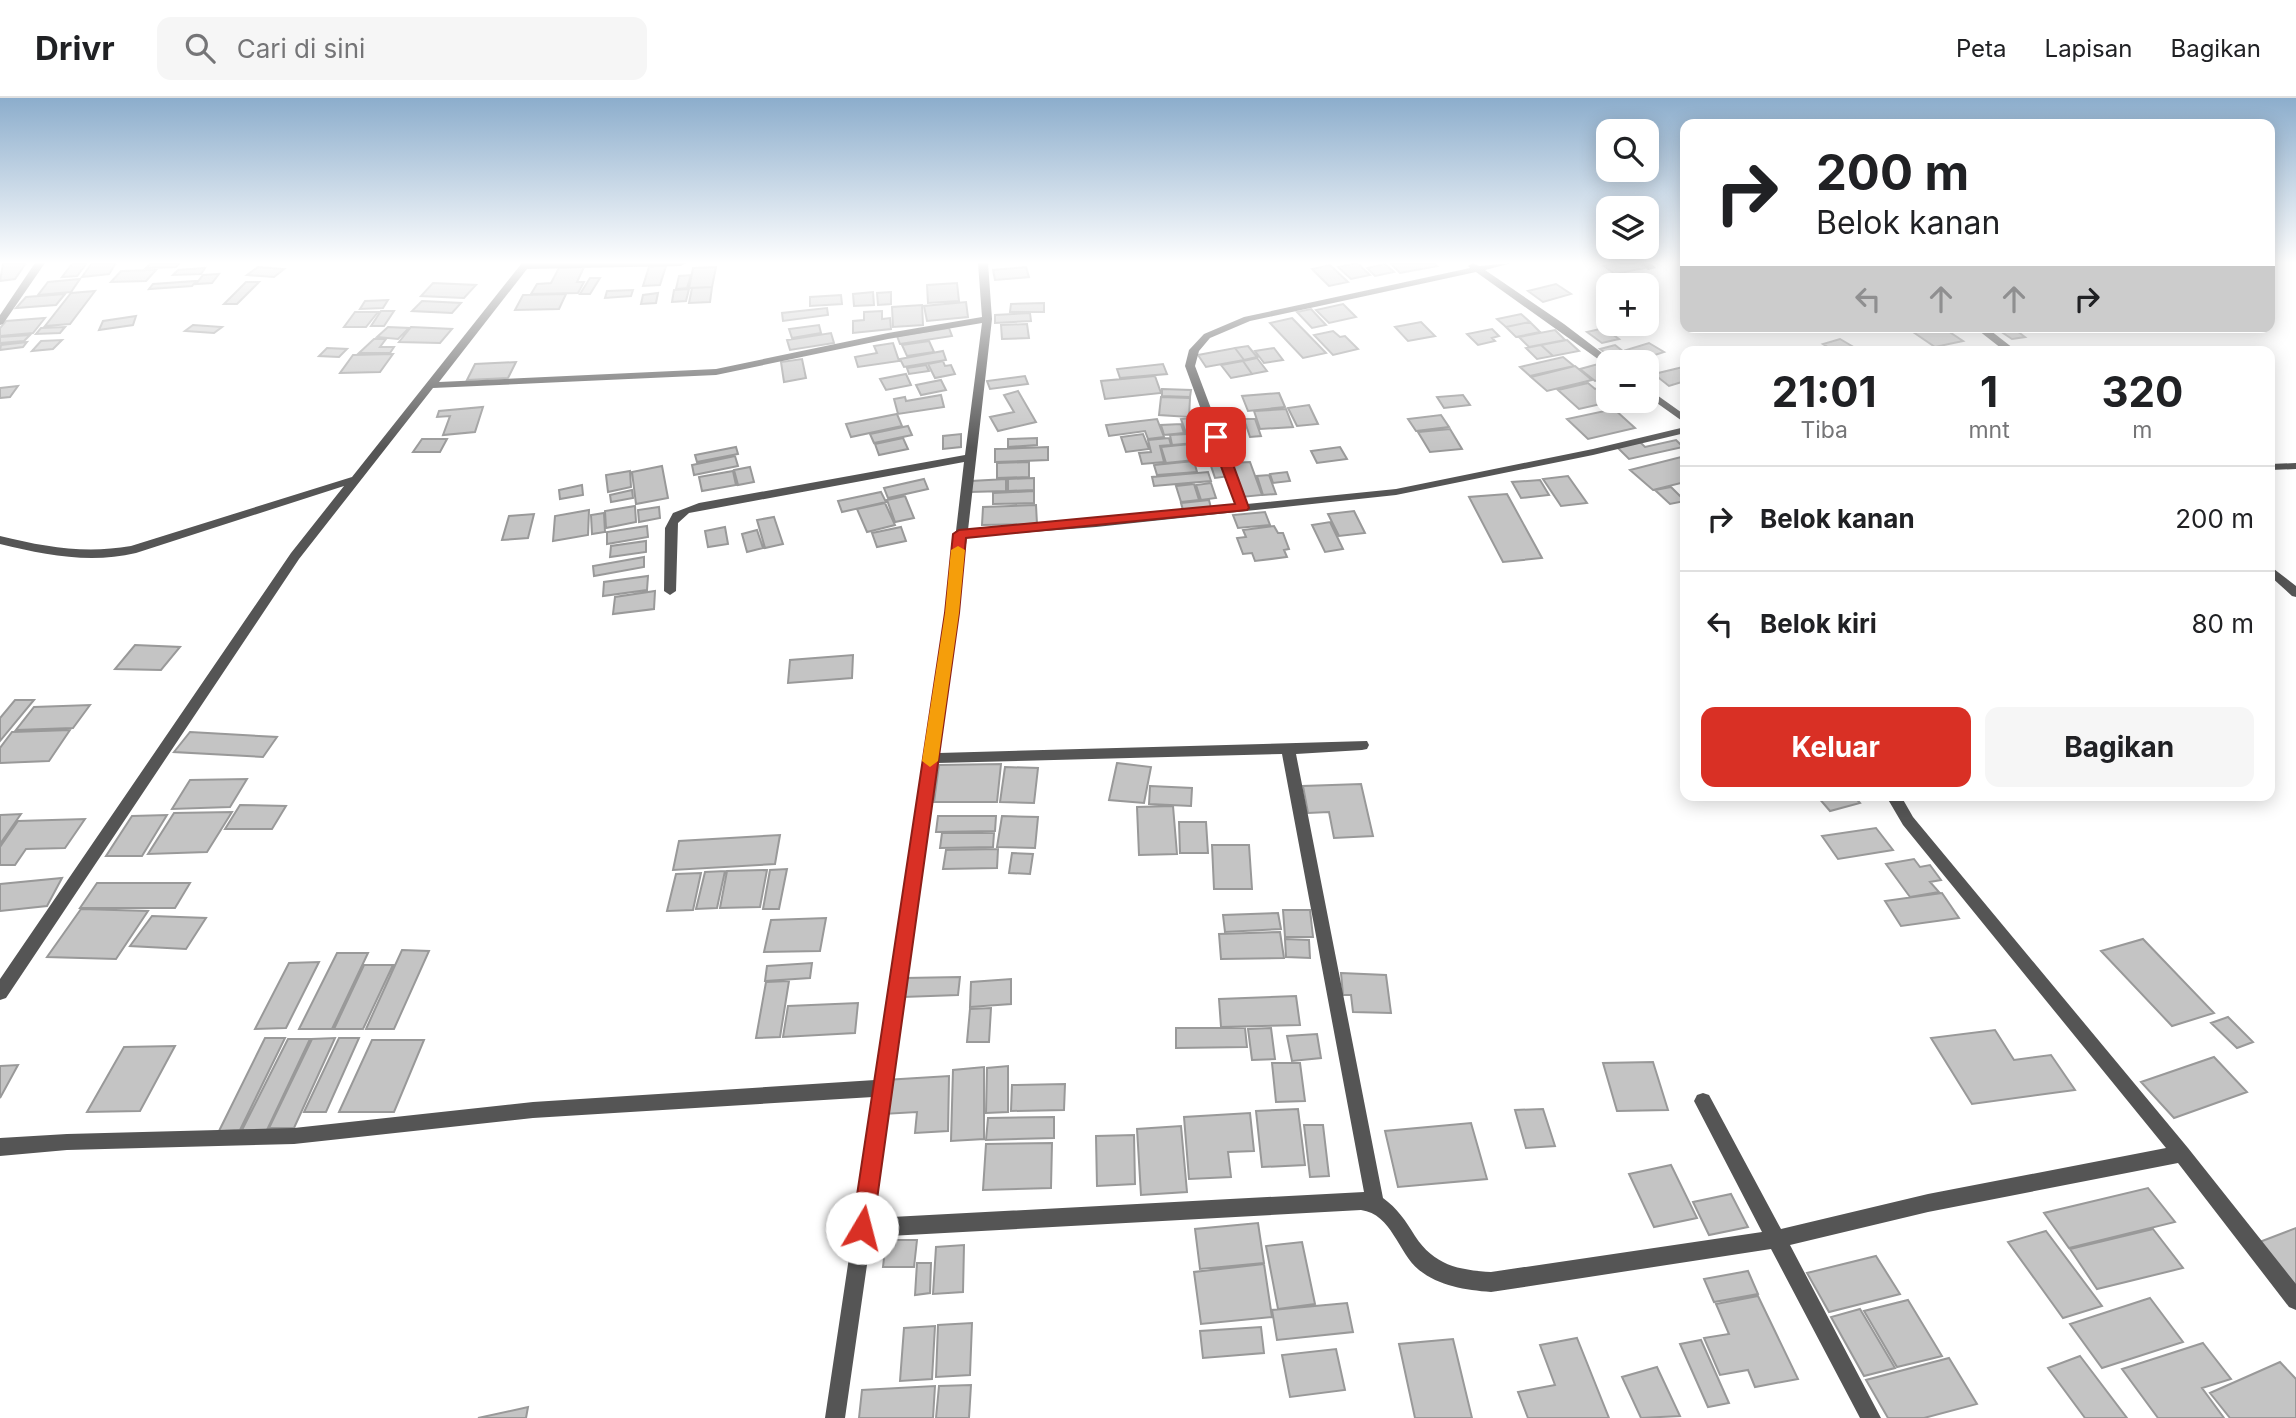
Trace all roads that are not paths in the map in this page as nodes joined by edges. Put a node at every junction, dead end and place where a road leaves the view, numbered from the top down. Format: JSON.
{"nodes":[{"id":1,"x":478,"y":325,"type":"edge"},
{"id":2,"x":954,"y":325,"type":"edge"},
{"id":3,"x":986,"y":325,"type":"edge"},
{"id":4,"x":1232,"y":325,"type":"edge"},
{"id":5,"x":1559,"y":325,"type":"edge"},
{"id":6,"x":1987,"y":333,"type":"edge"},
{"id":7,"x":2005,"y":346,"type":"edge"},
{"id":8,"x":1596,"y":352,"type":"edge"},
{"id":9,"x":430,"y":385,"type":"junction"},
{"id":10,"x":1659,"y":400,"type":"edge"},
{"id":11,"x":1680,"y":416,"type":"edge"},
{"id":12,"x":1680,"y":431,"type":"edge"},
{"id":13,"x":969,"y":458,"type":"junction"},
{"id":14,"x":2296,"y":466,"type":"edge"},
{"id":15,"x":2275,"y":467,"type":"edge"},
{"id":16,"x":356,"y":479,"type":"junction"},
{"id":17,"x":1243,"y":508,"type":"junction"},
{"id":18,"x":959,"y":534,"type":"junction"},
{"id":19,"x":0,"y":540,"type":"edge"},
{"id":20,"x":2275,"y":574,"type":"edge"},
{"id":21,"x":670,"y":591,"type":"dead end"},
{"id":22,"x":2296,"y":593,"type":"edge"},
{"id":23,"x":1362,"y":745,"type":"dead end"},
{"id":24,"x":1288,"y":749,"type":"junction"},
{"id":25,"x":930,"y":758,"type":"junction"},
{"id":26,"x":1896,"y":801,"type":"edge"},
{"id":27,"x":0,"y":993,"type":"edge"},
{"id":28,"x":882,"y":1088,"type":"junction"},
{"id":29,"x":1703,"y":1101,"type":"dead end"},
{"id":30,"x":0,"y":1147,"type":"edge"},
{"id":31,"x":2182,"y":1154,"type":"junction"},
{"id":32,"x":1375,"y":1203,"type":"junction"},
{"id":33,"x":862,"y":1228,"type":"junction"},
{"id":34,"x":1777,"y":1239,"type":"junction"},
{"id":35,"x":2296,"y":1300,"type":"edge"},
{"id":36,"x":835,"y":1418,"type":"edge"},
{"id":37,"x":1871,"y":1418,"type":"edge"}],
"edges":[{"from":1,"to":9,"type":"street"},
{"from":2,"to":9,"type":"street"},
{"from":3,"to":13,"type":"street"},
{"from":4,"to":17,"type":"street"},
{"from":5,"to":8,"type":"street"},
{"from":6,"to":7,"type":"street"},
{"from":9,"to":16,"type":"street"},
{"from":10,"to":11,"type":"street"},
{"from":12,"to":17,"type":"street"},
{"from":13,"to":18,"type":"street"},
{"from":13,"to":21,"type":"street"},
{"from":14,"to":15,"type":"street"},
{"from":16,"to":19,"type":"street"},
{"from":16,"to":27,"type":"street"},
{"from":17,"to":18,"type":"street"},
{"from":18,"to":25,"type":"street"},
{"from":20,"to":22,"type":"street"},
{"from":23,"to":24,"type":"street"},
{"from":24,"to":25,"type":"street"},
{"from":24,"to":32,"type":"street"},
{"from":25,"to":28,"type":"street"},
{"from":26,"to":31,"type":"street"},
{"from":28,"to":30,"type":"street"},
{"from":28,"to":33,"type":"street"},
{"from":29,"to":34,"type":"street"},
{"from":31,"to":34,"type":"street"},
{"from":31,"to":35,"type":"street"},
{"from":32,"to":33,"type":"street"},
{"from":32,"to":34,"type":"street"},
{"from":33,"to":36,"type":"street"},
{"from":34,"to":37,"type":"street"}]}
